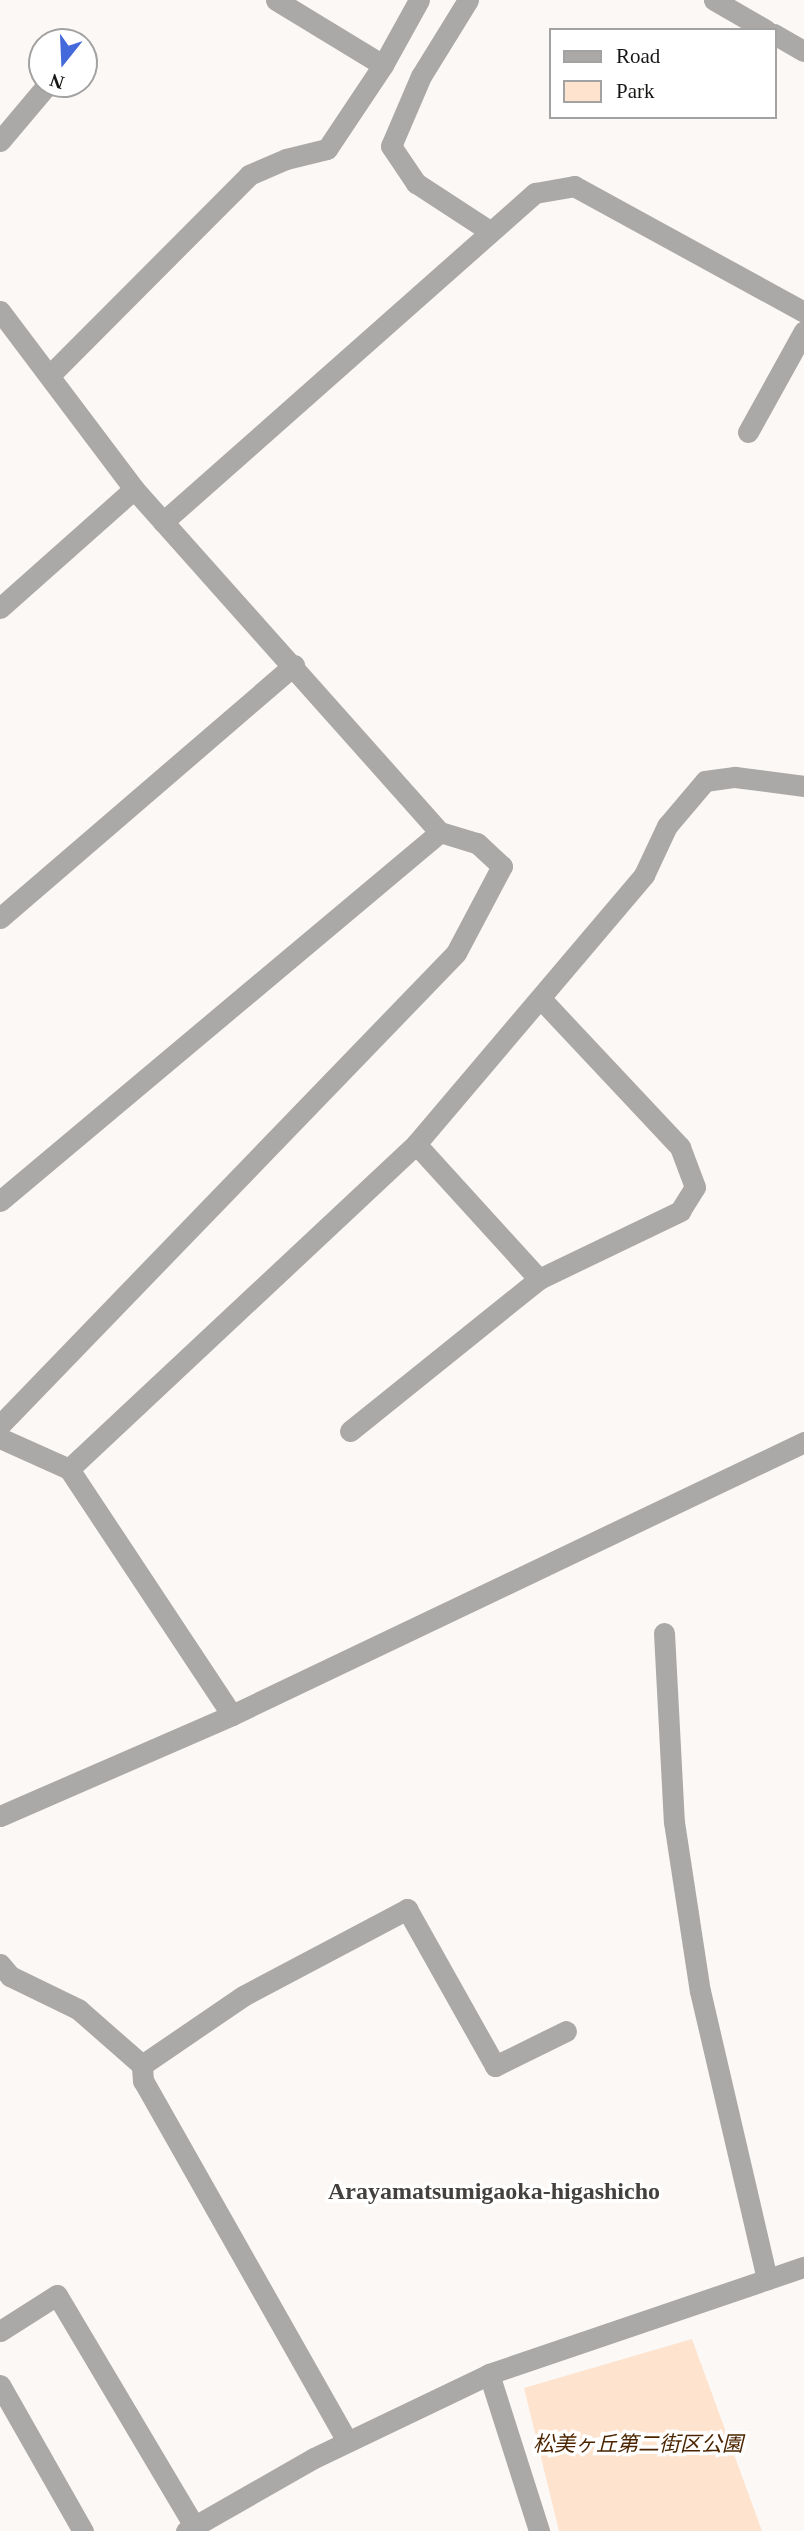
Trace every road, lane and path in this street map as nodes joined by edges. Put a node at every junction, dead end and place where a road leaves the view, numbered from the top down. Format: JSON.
{"nodes":[{"id":1,"x":276,"y":0,"type":"edge"},
{"id":2,"x":419,"y":0,"type":"edge"},
{"id":3,"x":468,"y":0,"type":"edge"},
{"id":4,"x":714,"y":0,"type":"edge"},
{"id":5,"x":763,"y":28,"type":"edge"},
{"id":6,"x":776,"y":35,"type":"edge"},
{"id":7,"x":804,"y":51,"type":"edge"},
{"id":8,"x":383,"y":65,"type":"junction"},
{"id":9,"x":36,"y":98,"type":"edge"},
{"id":10,"x":0,"y":141,"type":"edge"},
{"id":11,"x":488,"y":230,"type":"junction"},
{"id":12,"x":0,"y":311,"type":"edge"},
{"id":13,"x":804,"y":312,"type":"edge"},
{"id":14,"x":804,"y":331,"type":"edge"},
{"id":15,"x":51,"y":375,"type":"junction"},
{"id":16,"x":748,"y":432,"type":"dead end"},
{"id":17,"x":134,"y":489,"type":"junction"},
{"id":18,"x":163,"y":522,"type":"junction"},
{"id":19,"x":0,"y":608,"type":"edge"},
{"id":20,"x":295,"y":665,"type":"junction"},
{"id":21,"x":804,"y":786,"type":"edge"},
{"id":22,"x":440,"y":832,"type":"junction"},
{"id":23,"x":0,"y":918,"type":"edge"},
{"id":24,"x":540,"y":998,"type":"junction"},
{"id":25,"x":416,"y":1144,"type":"junction"},
{"id":26,"x":0,"y":1202,"type":"edge"},
{"id":27,"x":539,"y":1279,"type":"junction"},
{"id":28,"x":5,"y":1410,"type":"edge"},
{"id":29,"x":350,"y":1431,"type":"dead end"},
{"id":30,"x":0,"y":1438,"type":"edge"},
{"id":31,"x":804,"y":1442,"type":"edge"},
{"id":32,"x":69,"y":1469,"type":"junction"},
{"id":33,"x":664,"y":1633,"type":"dead end"},
{"id":34,"x":232,"y":1715,"type":"junction"},
{"id":35,"x":0,"y":1815,"type":"edge"},
{"id":36,"x":0,"y":1964,"type":"edge"},
{"id":37,"x":566,"y":2031,"type":"dead end"},
{"id":38,"x":142,"y":2065,"type":"junction"},
{"id":39,"x":804,"y":2267,"type":"edge"},
{"id":40,"x":767,"y":2278,"type":"junction"},
{"id":41,"x":0,"y":2331,"type":"edge"},
{"id":42,"x":489,"y":2374,"type":"junction"},
{"id":43,"x":0,"y":2385,"type":"edge"},
{"id":44,"x":347,"y":2441,"type":"junction"},
{"id":45,"x":190,"y":2529,"type":"edge"},
{"id":46,"x":83,"y":2531,"type":"edge"},
{"id":47,"x":539,"y":2531,"type":"edge"}],
"edges":[{"from":1,"to":8,"type":"street"},
{"from":2,"to":8,"type":"street"},
{"from":3,"to":11,"type":"street"},
{"from":4,"to":5,"type":"street"},
{"from":6,"to":7,"type":"street"},
{"from":8,"to":15,"type":"street"},
{"from":9,"to":10,"type":"street"},
{"from":11,"to":13,"type":"street"},
{"from":11,"to":18,"type":"street"},
{"from":12,"to":15,"type":"street"},
{"from":14,"to":16,"type":"street"},
{"from":15,"to":17,"type":"street"},
{"from":17,"to":18,"type":"street"},
{"from":17,"to":19,"type":"street"},
{"from":18,"to":20,"type":"street"},
{"from":20,"to":22,"type":"street"},
{"from":20,"to":23,"type":"street"},
{"from":21,"to":24,"type":"street"},
{"from":22,"to":26,"type":"street"},
{"from":22,"to":28,"type":"street"},
{"from":24,"to":25,"type":"street"},
{"from":24,"to":27,"type":"street"},
{"from":25,"to":27,"type":"street"},
{"from":25,"to":32,"type":"street"},
{"from":27,"to":29,"type":"street"},
{"from":30,"to":32,"type":"street"},
{"from":31,"to":34,"type":"street"},
{"from":32,"to":34,"type":"street"},
{"from":33,"to":40,"type":"street"},
{"from":34,"to":35,"type":"street"},
{"from":36,"to":38,"type":"street"},
{"from":37,"to":38,"type":"street"},
{"from":38,"to":44,"type":"street"},
{"from":39,"to":40,"type":"street"},
{"from":40,"to":42,"type":"street"},
{"from":41,"to":45,"type":"street"},
{"from":42,"to":44,"type":"street"},
{"from":42,"to":47,"type":"street"},
{"from":43,"to":46,"type":"street"},
{"from":44,"to":45,"type":"street"}]}
